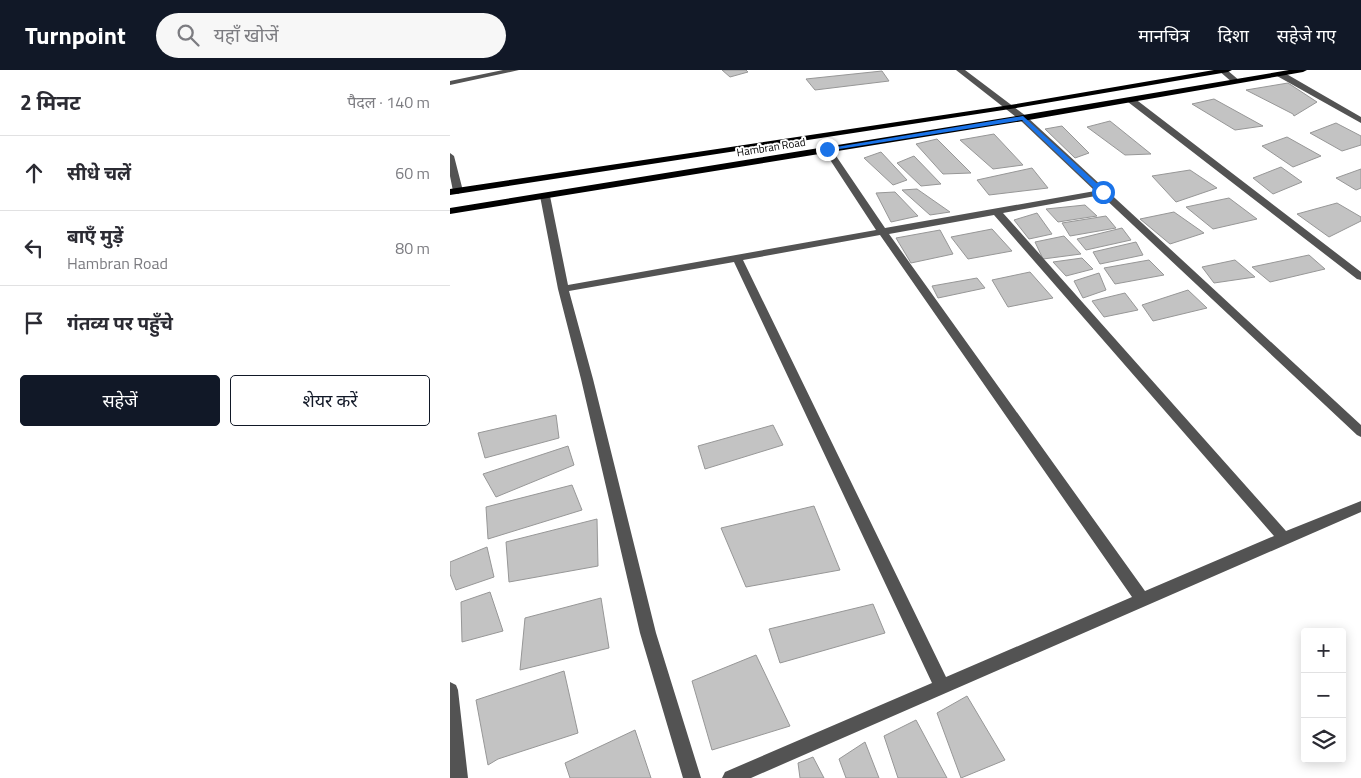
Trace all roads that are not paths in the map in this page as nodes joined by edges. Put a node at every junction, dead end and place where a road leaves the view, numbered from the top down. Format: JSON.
{"nodes":[{"id":1,"x":516,"y":70,"type":"edge"},
{"id":2,"x":960,"y":70,"type":"edge"},
{"id":3,"x":1225,"y":70,"type":"edge"},
{"id":4,"x":1303,"y":70,"type":"edge"},
{"id":5,"x":1280,"y":74,"type":"junction"},
{"id":6,"x":1236,"y":81,"type":"junction"},
{"id":7,"x":450,"y":83,"type":"edge"},
{"id":8,"x":1131,"y":100,"type":"junction"},
{"id":9,"x":1010,"y":107,"type":"junction"},
{"id":10,"x":1023,"y":118,"type":"junction"},
{"id":11,"x":1361,"y":120,"type":"edge"},
{"id":12,"x":827,"y":149,"type":"junction"},
{"id":13,"x":450,"y":156,"type":"edge"},
{"id":14,"x":454,"y":192,"type":"edge"},
{"id":15,"x":1103,"y":192,"type":"junction"},
{"id":16,"x":545,"y":196,"type":"junction"},
{"id":17,"x":450,"y":211,"type":"edge"},
{"id":18,"x":997,"y":212,"type":"junction"},
{"id":19,"x":883,"y":233,"type":"junction"},
{"id":20,"x":737,"y":258,"type":"junction"},
{"id":21,"x":1361,"y":277,"type":"edge"},
{"id":22,"x":563,"y":289,"type":"junction"},
{"id":23,"x":1361,"y":432,"type":"edge"},
{"id":24,"x":1361,"y":506,"type":"edge"},
{"id":25,"x":1284,"y":538,"type":"junction"},
{"id":26,"x":1143,"y":600,"type":"junction"},
{"id":27,"x":942,"y":686,"type":"junction"},
{"id":28,"x":450,"y":690,"type":"edge"},
{"id":29,"x":459,"y":778,"type":"edge"},
{"id":30,"x":692,"y":778,"type":"edge"},
{"id":31,"x":731,"y":778,"type":"edge"}],
"edges":[{"from":1,"to":7,"type":"street"},
{"from":2,"to":9,"type":"street"},
{"from":3,"to":6,"type":"street"},
{"from":3,"to":9,"type":"main road","name":"Hambran Road"},
{"from":4,"to":5,"type":"main road","name":"Hambran Road"},
{"from":5,"to":6,"type":"main road","name":"Hambran Road"},
{"from":5,"to":11,"type":"street"},
{"from":6,"to":8,"type":"main road","name":"Hambran Road"},
{"from":8,"to":10,"type":"main road","name":"Hambran Road"},
{"from":8,"to":21,"type":"street"},
{"from":9,"to":10,"type":"street"},
{"from":9,"to":14,"type":"main road","name":"Hambran Road"},
{"from":10,"to":12,"type":"main road","name":"Hambran Road"},
{"from":10,"to":15,"type":"street"},
{"from":12,"to":16,"type":"main road","name":"Hambran Road"},
{"from":12,"to":19,"type":"street"},
{"from":13,"to":14,"type":"street"},
{"from":15,"to":18,"type":"street"},
{"from":15,"to":23,"type":"street"},
{"from":16,"to":17,"type":"main road","name":"Hambran Road"},
{"from":16,"to":22,"type":"street"},
{"from":18,"to":19,"type":"street"},
{"from":18,"to":25,"type":"street"},
{"from":19,"to":20,"type":"street"},
{"from":19,"to":26,"type":"street"},
{"from":20,"to":22,"type":"street"},
{"from":20,"to":27,"type":"street"},
{"from":22,"to":30,"type":"street"},
{"from":24,"to":25,"type":"street"},
{"from":25,"to":26,"type":"street"},
{"from":26,"to":27,"type":"street"},
{"from":27,"to":31,"type":"street"},
{"from":28,"to":29,"type":"street"}]}
